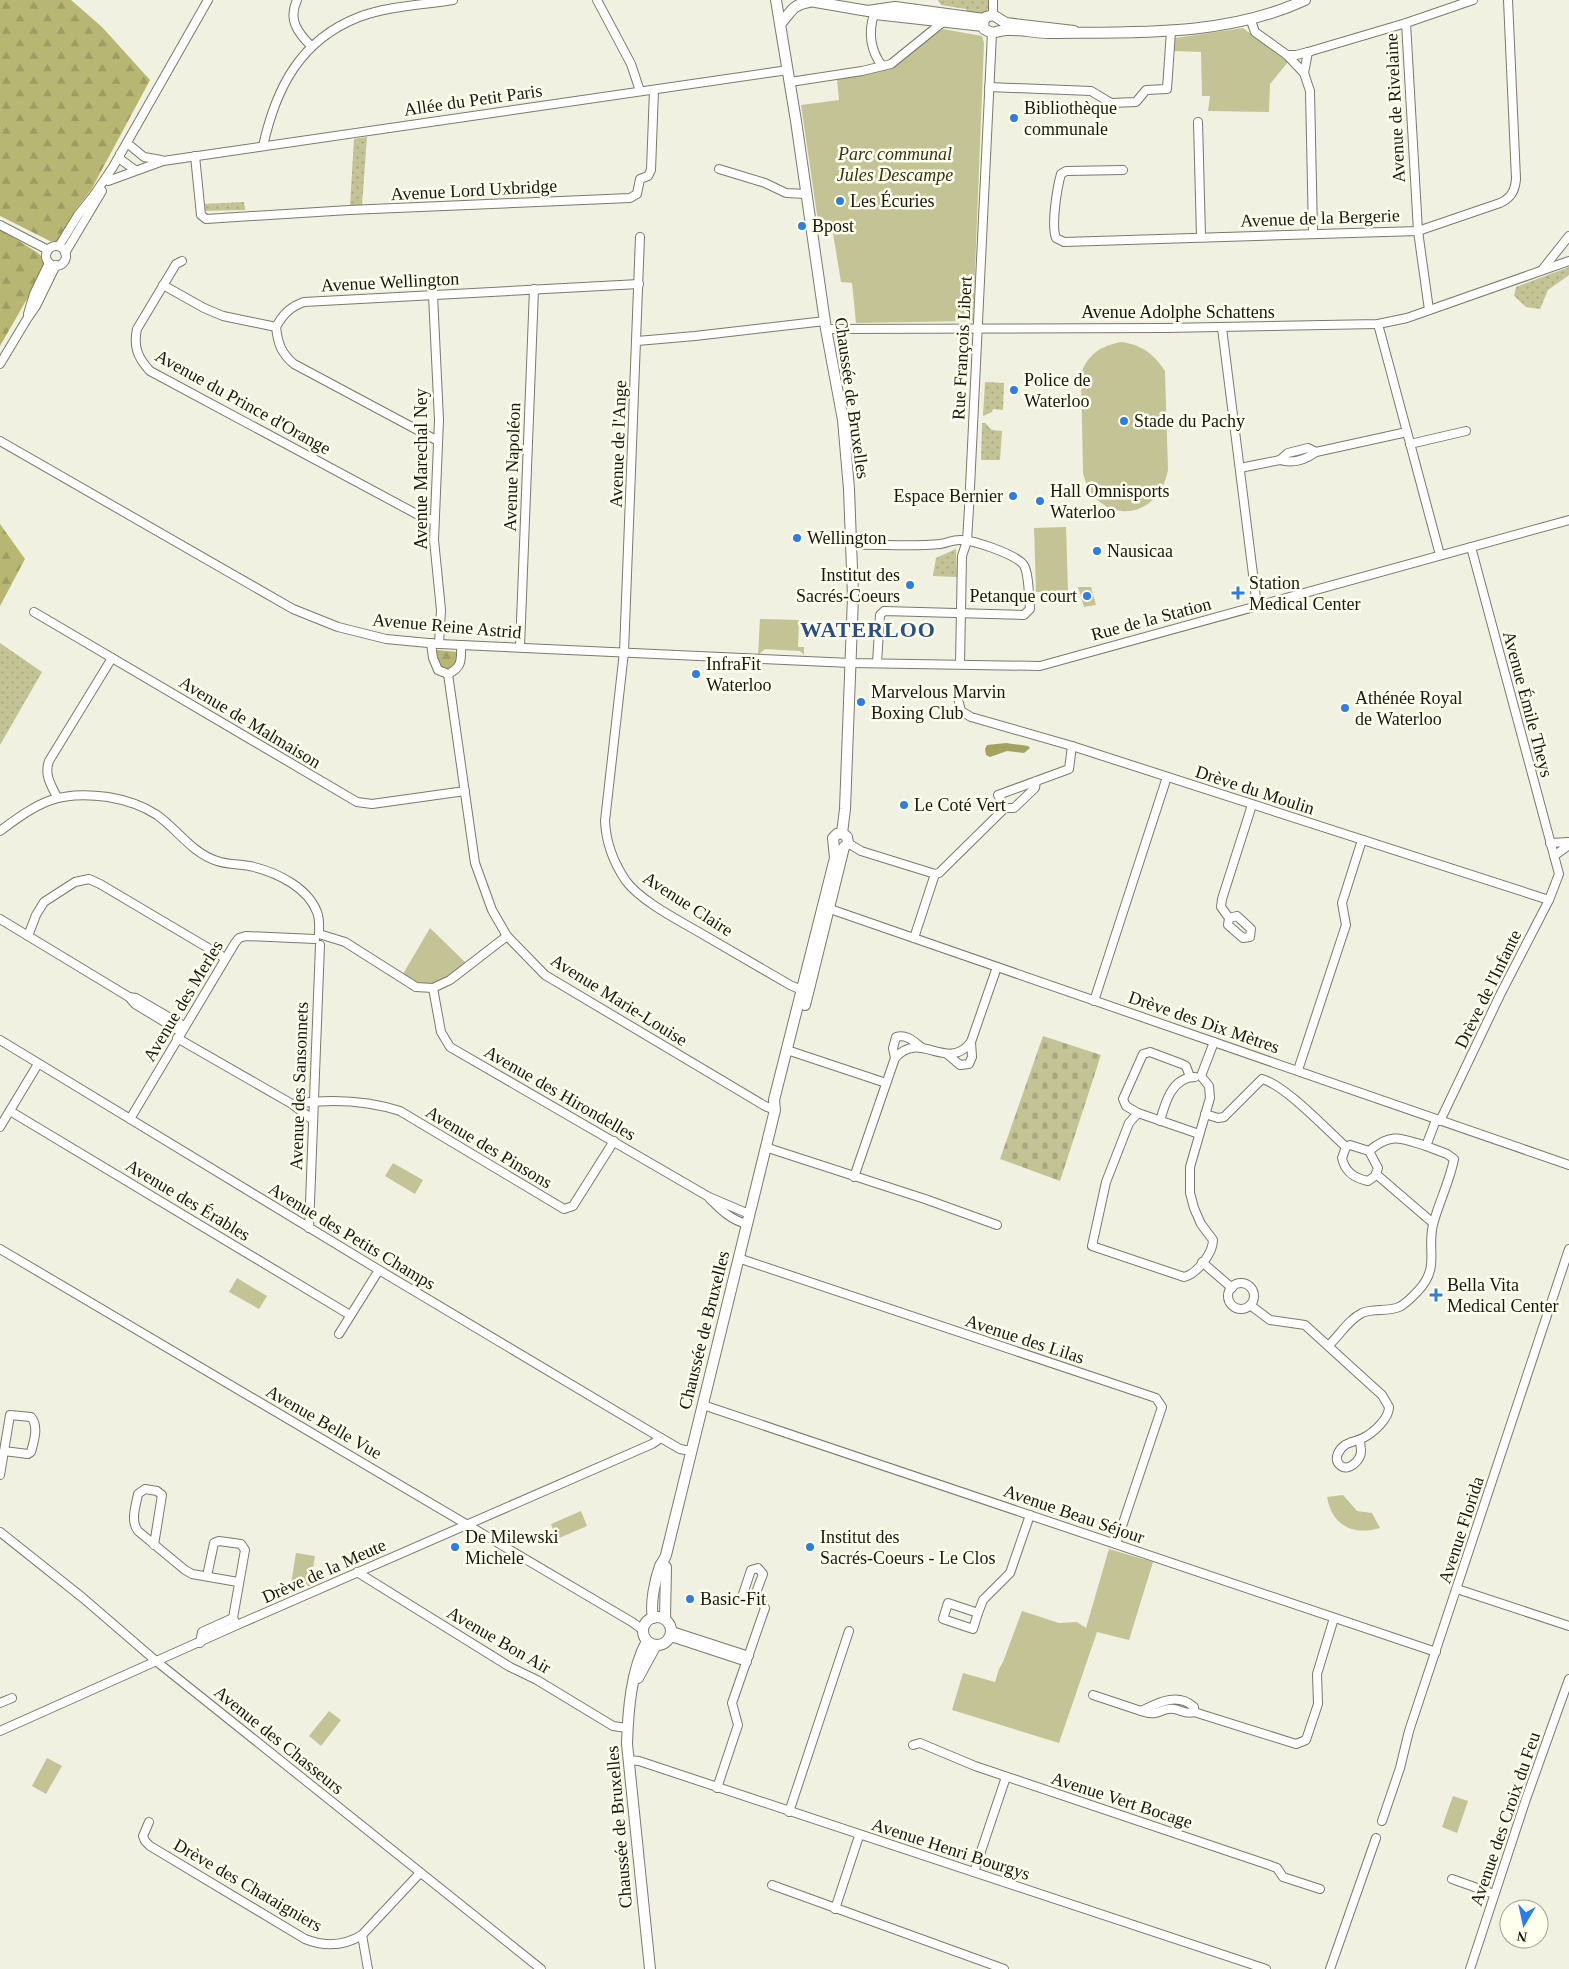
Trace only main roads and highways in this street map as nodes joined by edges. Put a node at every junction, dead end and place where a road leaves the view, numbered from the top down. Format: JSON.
{"nodes":[{"id":1,"x":776,"y":0,"type":"edge"},
{"id":2,"x":1305,"y":0,"type":"edge"},
{"id":3,"x":807,"y":1,"type":"edge"},
{"id":4,"x":871,"y":12,"type":"junction"},
{"id":5,"x":990,"y":20,"type":"junction"},
{"id":6,"x":781,"y":23,"type":"junction"},
{"id":7,"x":996,"y":32,"type":"junction"},
{"id":8,"x":1074,"y":32,"type":"junction"},
{"id":9,"x":842,"y":845,"type":"junction"},
{"id":10,"x":829,"y":883,"type":"junction"},
{"id":11,"x":830,"y":909,"type":"junction"},
{"id":12,"x":820,"y":916,"type":"junction"},
{"id":13,"x":805,"y":991,"type":"junction"},
{"id":14,"x":665,"y":1558,"type":"junction"},
{"id":15,"x":665,"y":1619,"type":"junction"},
{"id":16,"x":647,"y":1624,"type":"junction"},
{"id":17,"x":652,"y":1643,"type":"junction"},
{"id":18,"x":650,"y":1969,"type":"edge"}],
"edges":[{"from":1,"to":6,"type":"main road","name":"Chaussée de Bruxelles"},
{"from":2,"to":8,"type":"main road"},
{"from":3,"to":4,"type":"main road"},
{"from":3,"to":6,"type":"main road"},
{"from":4,"to":5,"type":"main road"},
{"from":4,"to":5,"type":"main road"},
{"from":5,"to":7,"type":"main road"},
{"from":5,"to":7,"type":"main road"},
{"from":5,"to":8,"type":"main road"},
{"from":6,"to":9,"type":"main road","name":"Chaussée de Bruxelles"},
{"from":7,"to":8,"type":"main road"},
{"from":9,"to":10,"type":"main road","name":"Chaussée de Bruxelles"},
{"from":9,"to":11,"type":"main road","name":"Chaussée de Bruxelles"},
{"from":10,"to":11,"type":"main road","name":"Chaussée de Bruxelles"},
{"from":10,"to":12,"type":"main road","name":"Chaussée de Bruxelles"},
{"from":11,"to":12,"type":"main road"},
{"from":11,"to":13,"type":"main road","name":"Chaussée de Bruxelles"},
{"from":12,"to":13,"type":"main road","name":"Chaussée de Bruxelles"},
{"from":13,"to":14,"type":"main road","name":"Chaussée de Bruxelles"},
{"from":14,"to":15,"type":"main road","name":"Chaussée de Bruxelles"},
{"from":14,"to":16,"type":"main road","name":"Chaussée de Bruxelles"},
{"from":15,"to":16,"type":"main road"},
{"from":15,"to":17,"type":"main road"},
{"from":16,"to":17,"type":"main road","name":"Chaussée de Bruxelles"},
{"from":17,"to":18,"type":"main road","name":"Chaussée de Bruxelles"}]}
